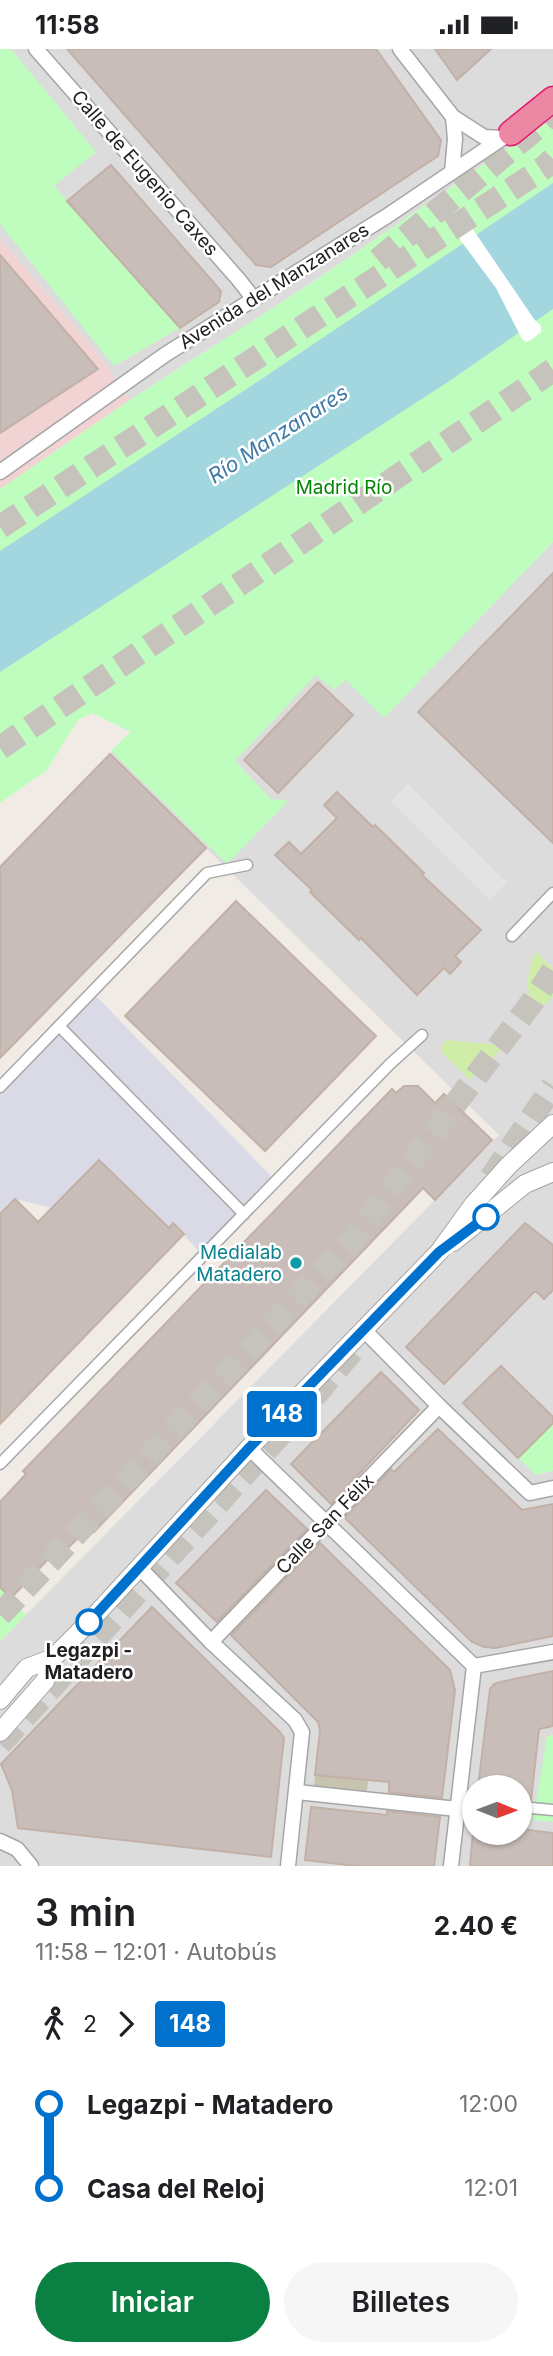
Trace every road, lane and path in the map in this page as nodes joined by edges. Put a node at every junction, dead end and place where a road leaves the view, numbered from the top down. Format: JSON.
{"nodes":[{"id":1,"x":36,"y":49,"type":"edge"},
{"id":2,"x":400,"y":49,"type":"edge"},
{"id":3,"x":553,"y":99,"type":"edge"},
{"id":4,"x":553,"y":106,"type":"edge"},
{"id":5,"x":453,"y":117,"type":"junction"},
{"id":6,"x":507,"y":136,"type":"junction"},
{"id":7,"x":452,"y":172,"type":"junction"},
{"id":8,"x":253,"y":298,"type":"junction"},
{"id":9,"x":0,"y":472,"type":"edge"},
{"id":10,"x":247,"y":865,"type":"dead end"},
{"id":11,"x":553,"y":893,"type":"edge"},
{"id":12,"x":512,"y":936,"type":"dead end"},
{"id":13,"x":59,"y":1026,"type":"junction"},
{"id":14,"x":422,"y":1035,"type":"dead end"},
{"id":15,"x":0,"y":1087,"type":"edge"},
{"id":16,"x":553,"y":1124,"type":"edge"},
{"id":17,"x":553,"y":1172,"type":"edge"},
{"id":18,"x":244,"y":1214,"type":"junction"},
{"id":19,"x":439,"y":1252,"type":"junction"},
{"id":20,"x":365,"y":1330,"type":"junction"},
{"id":21,"x":439,"y":1406,"type":"junction"},
{"id":22,"x":249,"y":1448,"type":"junction"},
{"id":23,"x":0,"y":1464,"type":"edge"},
{"id":24,"x":553,"y":1488,"type":"edge"},
{"id":25,"x":325,"y":1524,"type":"junction"},
{"id":26,"x":139,"y":1567,"type":"junction"},
{"id":27,"x":211,"y":1642,"type":"junction"},
{"id":28,"x":553,"y":1652,"type":"edge"},
{"id":29,"x":53,"y":1658,"type":"junction"},
{"id":30,"x":474,"y":1666,"type":"junction"},
{"id":31,"x":0,"y":1700,"type":"edge"},
{"id":32,"x":0,"y":1732,"type":"edge"},
{"id":33,"x":297,"y":1793,"type":"junction"},
{"id":34,"x":457,"y":1808,"type":"junction"},
{"id":35,"x":532,"y":1808,"type":"edge"},
{"id":36,"x":553,"y":1810,"type":"edge"},
{"id":37,"x":0,"y":1841,"type":"edge"},
{"id":38,"x":31,"y":1866,"type":"edge"},
{"id":39,"x":288,"y":1866,"type":"edge"},
{"id":40,"x":450,"y":1866,"type":"edge"}],
"edges":[{"from":1,"to":8,"type":"street","name":"Calle de Eugenio Caxes"},
{"from":2,"to":5,"type":"street"},
{"from":3,"to":6,"type":"highway"},
{"from":4,"to":6,"type":"street","name":"Avenida del Manzanares"},
{"from":5,"to":6,"type":"street"},
{"from":5,"to":7,"type":"street"},
{"from":6,"to":7,"type":"street","name":"Avenida del Manzanares"},
{"from":7,"to":8,"type":"street","name":"Avenida del Manzanares"},
{"from":8,"to":9,"type":"street","name":"Avenida del Manzanares"},
{"from":10,"to":13,"type":"street"},
{"from":11,"to":12,"type":"street"},
{"from":13,"to":15,"type":"street"},
{"from":13,"to":18,"type":"street"},
{"from":14,"to":18,"type":"street"},
{"from":16,"to":19,"type":"street"},
{"from":17,"to":19,"type":"street"},
{"from":18,"to":23,"type":"street"},
{"from":19,"to":20,"type":"street"},
{"from":20,"to":21,"type":"street"},
{"from":20,"to":22,"type":"street"},
{"from":21,"to":24,"type":"street"},
{"from":21,"to":25,"type":"street","name":"Calle San Félix"},
{"from":22,"to":25,"type":"street"},
{"from":22,"to":26,"type":"street"},
{"from":25,"to":27,"type":"street","name":"Calle San Félix"},
{"from":25,"to":30,"type":"street"},
{"from":26,"to":27,"type":"street"},
{"from":26,"to":29,"type":"street"},
{"from":27,"to":33,"type":"street"},
{"from":28,"to":30,"type":"street"},
{"from":29,"to":31,"type":"street"},
{"from":29,"to":32,"type":"street"},
{"from":30,"to":34,"type":"street"},
{"from":33,"to":34,"type":"street"},
{"from":33,"to":39,"type":"street"},
{"from":34,"to":40,"type":"street"},
{"from":35,"to":36,"type":"street"},
{"from":37,"to":38,"type":"street"}]}
